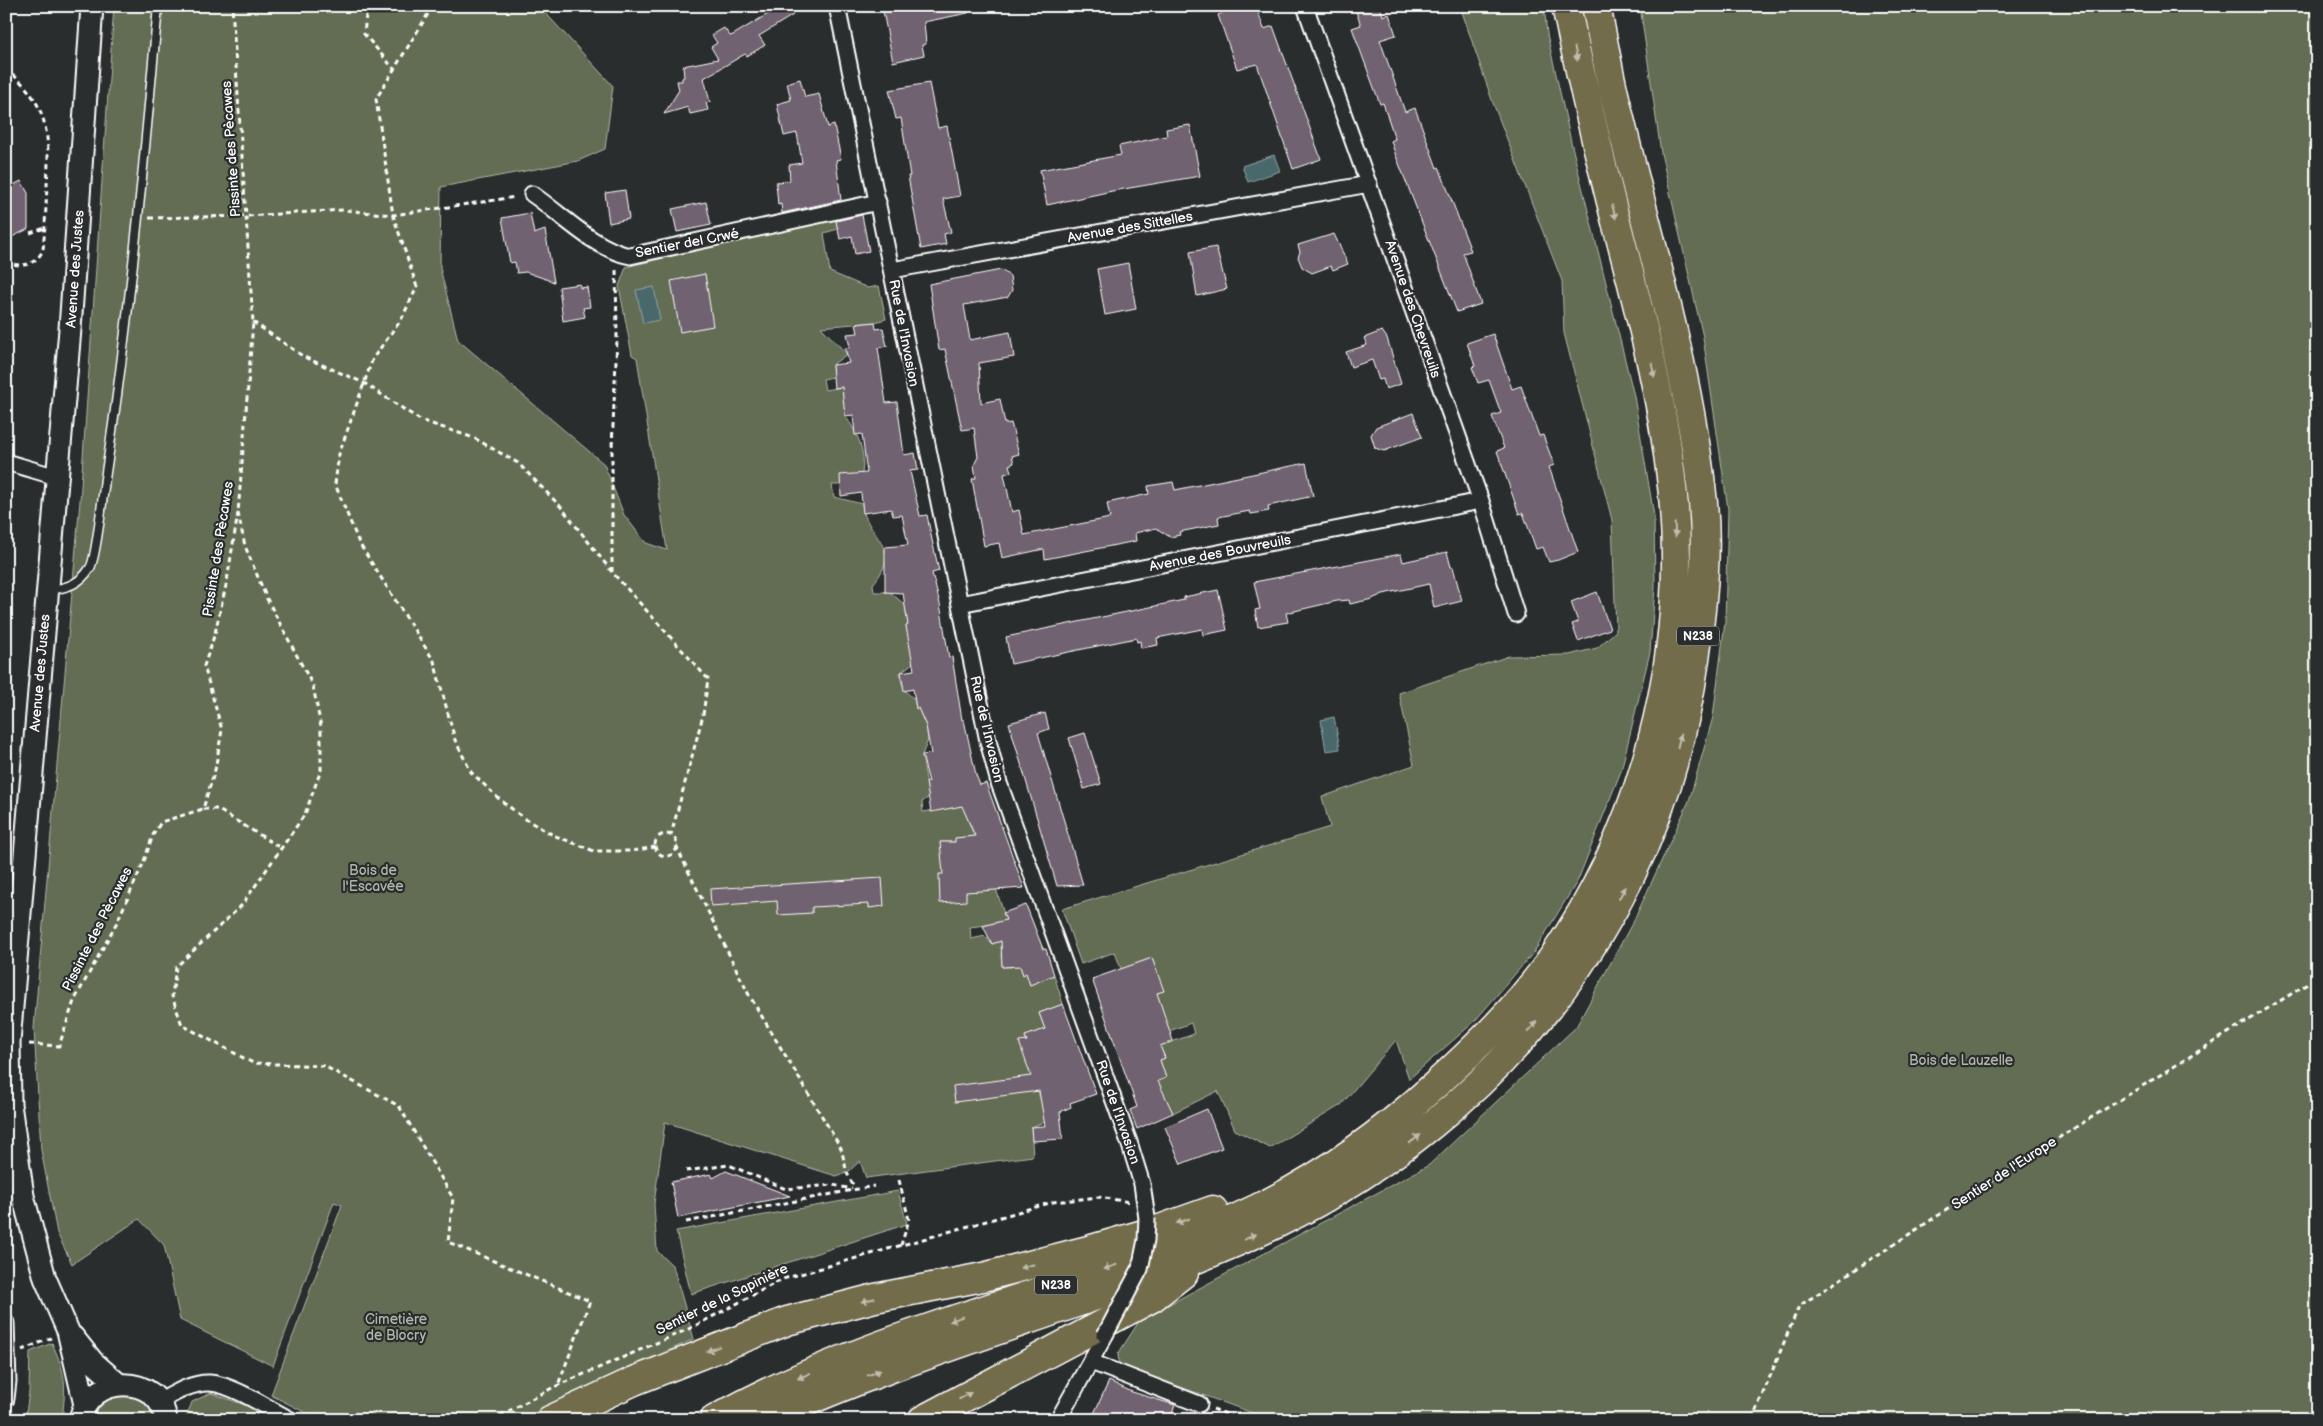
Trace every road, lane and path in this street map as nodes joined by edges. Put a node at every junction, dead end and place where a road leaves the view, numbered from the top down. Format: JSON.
{"nodes":[{"id":1,"x":92,"y":6,"type":"edge"},
{"id":2,"x":158,"y":6,"type":"edge"},
{"id":3,"x":232,"y":6,"type":"edge"},
{"id":4,"x":367,"y":6,"type":"edge"},
{"id":5,"x":430,"y":6,"type":"edge"},
{"id":6,"x":838,"y":6,"type":"edge"},
{"id":7,"x":1305,"y":6,"type":"edge"},
{"id":8,"x":1566,"y":6,"type":"edge"},
{"id":9,"x":1596,"y":6,"type":"edge"},
{"id":10,"x":6,"y":69,"type":"edge"},
{"id":11,"x":394,"y":69,"type":"junction"},
{"id":12,"x":1369,"y":184,"type":"junction"},
{"id":13,"x":532,"y":194,"type":"joint"},
{"id":14,"x":878,"y":202,"type":"junction"},
{"id":15,"x":393,"y":215,"type":"junction"},
{"id":16,"x":246,"y":216,"type":"junction"},
{"id":17,"x":139,"y":218,"type":"junction"},
{"id":18,"x":45,"y":228,"type":"junction"},
{"id":19,"x":30,"y":233,"type":"dead end"},
{"id":20,"x":616,"y":253,"type":"junction"},
{"id":21,"x":6,"y":261,"type":"edge"},
{"id":22,"x":892,"y":270,"type":"junction"},
{"id":23,"x":253,"y":322,"type":"junction"},
{"id":24,"x":364,"y":383,"type":"junction"},
{"id":25,"x":6,"y":462,"type":"edge"},
{"id":26,"x":57,"y":477,"type":"junction"},
{"id":27,"x":1481,"y":502,"type":"junction"},
{"id":28,"x":238,"y":512,"type":"junction"},
{"id":29,"x":612,"y":572,"type":"junction"},
{"id":30,"x":47,"y":591,"type":"junction"},
{"id":31,"x":960,"y":604,"type":"junction"},
{"id":32,"x":1516,"y":614,"type":"dead end"},
{"id":33,"x":203,"y":809,"type":"junction"},
{"id":34,"x":671,"y":835,"type":"junction"},
{"id":35,"x":676,"y":846,"type":"junction"},
{"id":36,"x":655,"y":847,"type":"junction"},
{"id":37,"x":281,"y":848,"type":"junction"},
{"id":38,"x":2317,"y":978,"type":"edge"},
{"id":39,"x":10,"y":1046,"type":"junction"},
{"id":40,"x":1386,"y":1127,"type":"junction"},
{"id":41,"x":686,"y":1171,"type":"dead end"},
{"id":42,"x":899,"y":1180,"type":"dead end"},
{"id":43,"x":874,"y":1186,"type":"dead end"},
{"id":44,"x":856,"y":1190,"type":"junction"},
{"id":45,"x":1146,"y":1211,"type":"junction"},
{"id":46,"x":686,"y":1222,"type":"dead end"},
{"id":47,"x":901,"y":1245,"type":"junction"},
{"id":48,"x":1206,"y":1257,"type":"junction"},
{"id":49,"x":68,"y":1331,"type":"junction"},
{"id":50,"x":7,"y":1337,"type":"edge"},
{"id":51,"x":1090,"y":1362,"type":"junction"},
{"id":52,"x":118,"y":1384,"type":"junction"},
{"id":53,"x":558,"y":1385,"type":"junction"},
{"id":54,"x":6,"y":1399,"type":"edge"},
{"id":55,"x":1199,"y":1404,"type":"joint"},
{"id":56,"x":162,"y":1411,"type":"edge"},
{"id":57,"x":82,"y":1412,"type":"edge"},
{"id":58,"x":291,"y":1420,"type":"edge"},
{"id":59,"x":492,"y":1420,"type":"edge"},
{"id":60,"x":550,"y":1420,"type":"edge"},
{"id":61,"x":714,"y":1420,"type":"edge"},
{"id":62,"x":765,"y":1420,"type":"edge"},
{"id":63,"x":922,"y":1420,"type":"edge"},
{"id":64,"x":1058,"y":1420,"type":"edge"},
{"id":65,"x":1242,"y":1420,"type":"edge"},
{"id":66,"x":1752,"y":1420,"type":"edge"}],
"edges":[{"from":1,"to":26,"type":"main road","name":"Avenue des Justes"},
{"from":2,"to":17,"type":"lane"},
{"from":3,"to":16,"type":"path","name":"Pissinte des Pècawes"},
{"from":4,"to":11,"type":"path"},
{"from":5,"to":11,"type":"path"},
{"from":6,"to":14,"type":"street","name":"Rue de l'Invasion"},
{"from":7,"to":12,"type":"street","name":"Avenue des Chevreuils"},
{"from":8,"to":40,"type":"highway","number":"N238","one_way":true},
{"from":48,"to":9,"type":"highway","number":"N238","one_way":true},
{"from":10,"to":18,"type":"path"},
{"from":11,"to":15,"type":"path"},
{"from":12,"to":22,"type":"street","name":"Avenue des Sittelles"},
{"from":12,"to":27,"type":"street","name":"Avenue des Chevreuils"},
{"from":13,"to":15,"type":"path"},
{"from":13,"to":20,"type":"street","name":"Sentier del Crwé"},
{"from":14,"to":20,"type":"street","name":"Sentier del Crwé"},
{"from":14,"to":22,"type":"street","name":"Rue de l'Invasion"},
{"from":15,"to":16,"type":"path"},
{"from":15,"to":24,"type":"path"},
{"from":16,"to":17,"type":"path"},
{"from":16,"to":23,"type":"path","name":"Pissinte des Pècawes"},
{"from":17,"to":30,"type":"lane"},
{"from":18,"to":19,"type":"path"},
{"from":18,"to":21,"type":"path"},
{"from":20,"to":29,"type":"path"},
{"from":22,"to":31,"type":"street","name":"Rue de l'Invasion"},
{"from":23,"to":24,"type":"path"},
{"from":23,"to":28,"type":"path","name":"Pissinte des Pècawes"},
{"from":24,"to":29,"type":"path"},
{"from":24,"to":36,"type":"path"},
{"from":25,"to":26,"type":"street"},
{"from":26,"to":30,"type":"main road","name":"Avenue des Justes"},
{"from":27,"to":31,"type":"street","name":"Avenue des Bouvreuils"},
{"from":27,"to":32,"type":"street","name":"Avenue des Chevreuils"},
{"from":28,"to":33,"type":"path","name":"Pissinte des Pècawes"},
{"from":28,"to":37,"type":"path"},
{"from":29,"to":34,"type":"path"},
{"from":30,"to":39,"type":"main road","name":"Avenue des Justes"},
{"from":31,"to":45,"type":"street","name":"Rue de l'Invasion"},
{"from":33,"to":37,"type":"path"},
{"from":33,"to":39,"type":"path","name":"Pissinte des Pècawes"},
{"from":34,"to":35,"type":"path"},
{"from":34,"to":36,"type":"path"},
{"from":35,"to":36,"type":"path"},
{"from":35,"to":44,"type":"path"},
{"from":37,"to":53,"type":"path"},
{"from":38,"to":66,"type":"path","name":"Sentier de l'Europe"},
{"from":39,"to":49,"type":"main road","name":"Avenue des Justes"},
{"from":40,"to":60,"type":"highway","one_way":true},
{"from":40,"to":61,"type":"highway","number":"N238","one_way":true},
{"from":41,"to":44,"type":"path"},
{"from":42,"to":47,"type":"path"},
{"from":43,"to":44,"type":"path"},
{"from":44,"to":46,"type":"path"},
{"from":45,"to":47,"type":"path","name":"Sentier de la Sapinière"},
{"from":45,"to":51,"type":"street","name":"Rue de l'Invasion","bridge":true},
{"from":47,"to":53,"type":"path","name":"Sentier de la Sapinière"},
{"from":62,"to":48,"type":"highway","number":"N238","one_way":true},
{"from":63,"to":48,"type":"highway","one_way":true},
{"from":49,"to":50,"type":"path"},
{"from":49,"to":52,"type":"main road","name":"Avenue des Justes"},
{"from":49,"to":57,"type":"main road","name":"Avenue des Justes"},
{"from":50,"to":54,"type":"street"},
{"from":51,"to":55,"type":"street"},
{"from":51,"to":64,"type":"street","name":"Rue de l'Invasion"},
{"from":52,"to":56,"type":"main road"},
{"from":52,"to":57,"type":"main road"},
{"from":53,"to":59,"type":"path","name":"Sentier de la Sapinière"},
{"from":55,"to":65,"type":"path"},
{"from":56,"to":58,"type":"street"}]}
